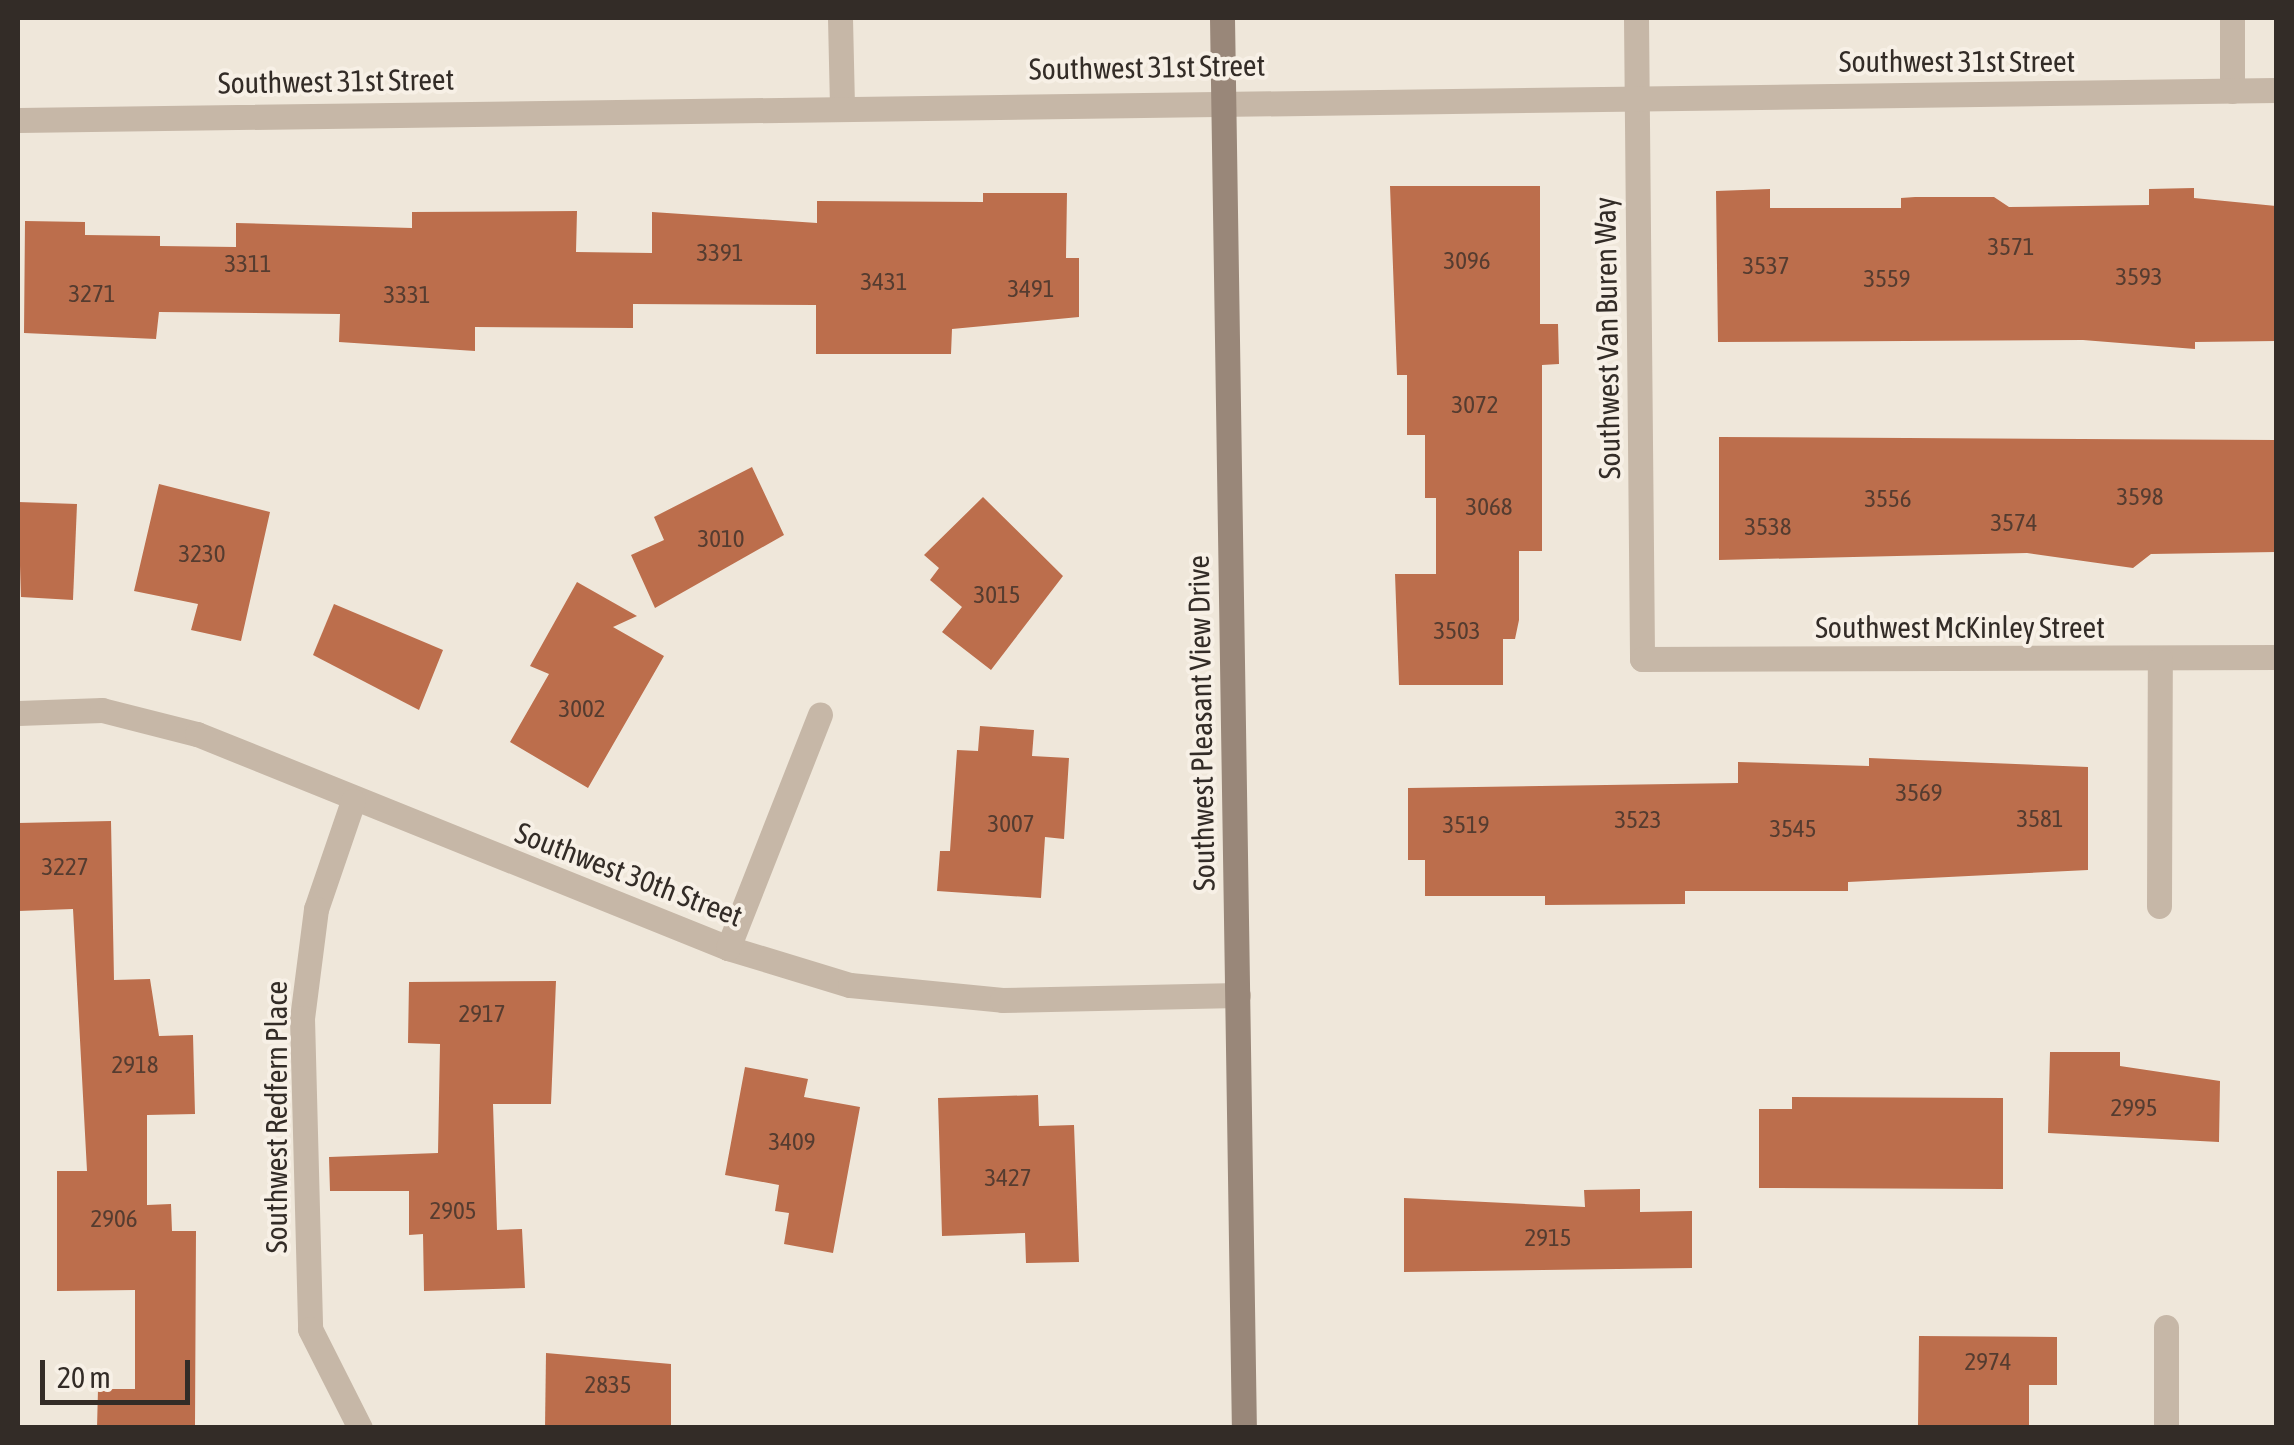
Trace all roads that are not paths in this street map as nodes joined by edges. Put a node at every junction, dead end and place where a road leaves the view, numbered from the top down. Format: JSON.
{"nodes":[{"id":1,"x":840,"y":18,"type":"edge"},
{"id":2,"x":1222,"y":18,"type":"edge"},
{"id":3,"x":1636,"y":18,"type":"edge"},
{"id":4,"x":2232,"y":18,"type":"edge"},
{"id":5,"x":2276,"y":90,"type":"edge"},
{"id":6,"x":2232,"y":91,"type":"junction"},
{"id":7,"x":1637,"y":95,"type":"junction"},
{"id":8,"x":1223,"y":98,"type":"junction"},
{"id":9,"x":842,"y":102,"type":"junction"},
{"id":10,"x":18,"y":120,"type":"edge"},
{"id":11,"x":2276,"y":657,"type":"edge"},
{"id":12,"x":1642,"y":659,"type":"joint"},
{"id":13,"x":2160,"y":659,"type":"junction"},
{"id":14,"x":18,"y":714,"type":"edge"},
{"id":15,"x":820,"y":714,"type":"dead end"},
{"id":16,"x":353,"y":800,"type":"junction"},
{"id":17,"x":2159,"y":906,"type":"dead end"},
{"id":18,"x":728,"y":948,"type":"junction"},
{"id":19,"x":1238,"y":995,"type":"junction"},
{"id":20,"x":2166,"y":1327,"type":"dead end"},
{"id":21,"x":360,"y":1428,"type":"edge"},
{"id":22,"x":1244,"y":1428,"type":"edge"},
{"id":23,"x":2166,"y":1428,"type":"edge"}],
"edges":[{"from":1,"to":9,"type":"street"},
{"from":2,"to":8,"type":"main road","name":"Southwest Pleasant View Drive"},
{"from":3,"to":7,"type":"street","name":"Southwest Van Buren Way"},
{"from":4,"to":6,"type":"street"},
{"from":5,"to":6,"type":"street","name":"Southwest 31st Street"},
{"from":6,"to":7,"type":"street","name":"Southwest 31st Street"},
{"from":7,"to":8,"type":"street","name":"Southwest 31st Street"},
{"from":7,"to":12,"type":"street","name":"Southwest Van Buren Way"},
{"from":8,"to":9,"type":"street","name":"Southwest 31st Street"},
{"from":8,"to":19,"type":"main road","name":"Southwest Pleasant View Drive"},
{"from":9,"to":10,"type":"street","name":"Southwest 31st Street"},
{"from":11,"to":13,"type":"street","name":"Southwest McKinley Street"},
{"from":12,"to":13,"type":"street","name":"Southwest McKinley Street"},
{"from":13,"to":17,"type":"street"},
{"from":14,"to":16,"type":"street","name":"Southwest 30th Street"},
{"from":15,"to":18,"type":"street"},
{"from":16,"to":18,"type":"street","name":"Southwest 30th Street"},
{"from":16,"to":21,"type":"street","name":"Southwest Redfern Place"},
{"from":18,"to":19,"type":"street","name":"Southwest 30th Street"},
{"from":19,"to":22,"type":"main road","name":"Southwest Pleasant View Drive"},
{"from":20,"to":23,"type":"street"}]}
